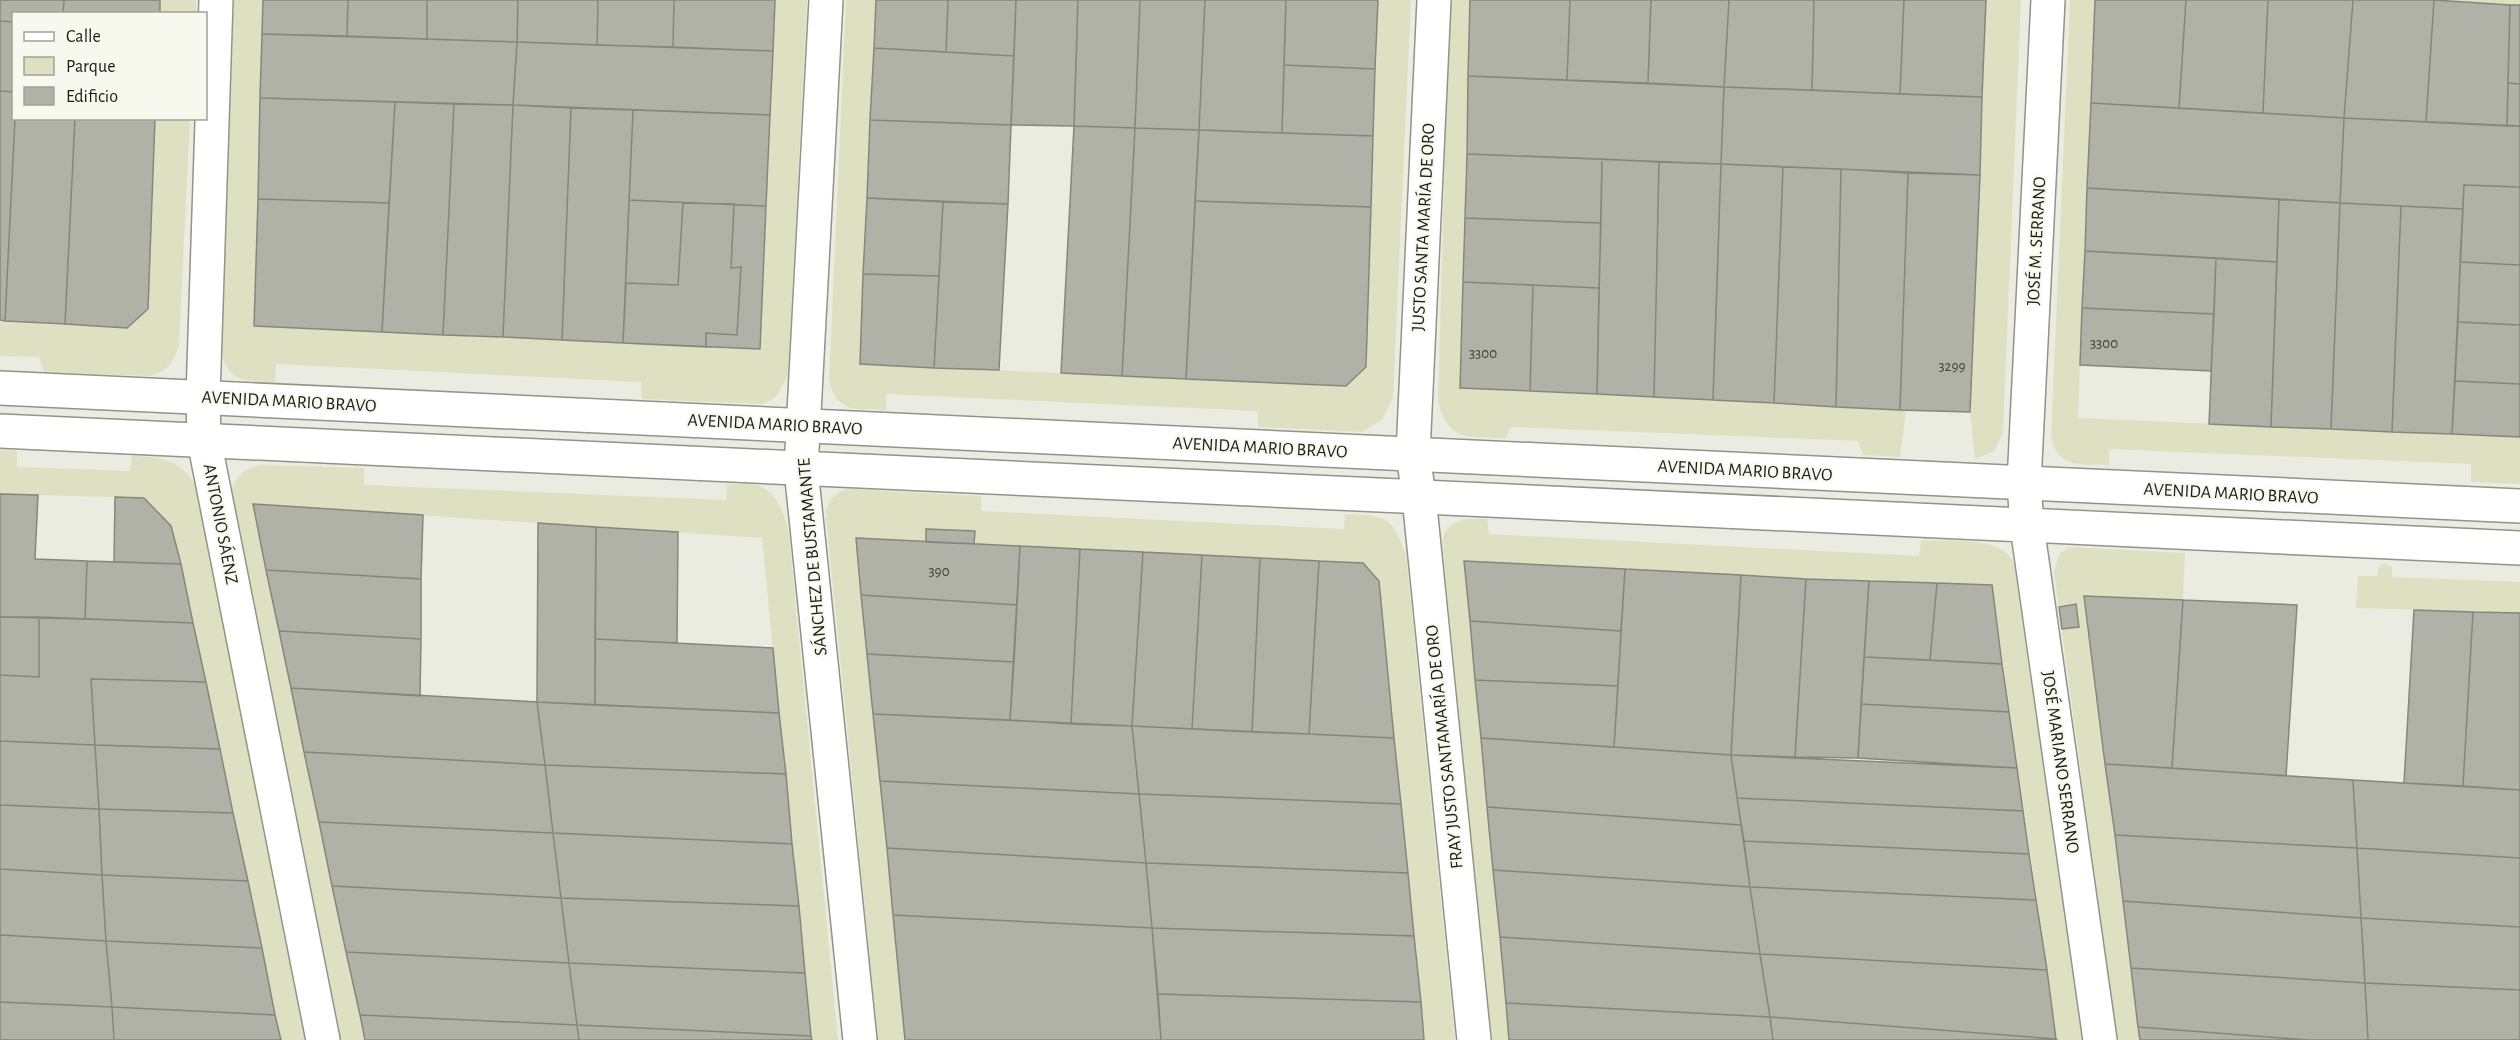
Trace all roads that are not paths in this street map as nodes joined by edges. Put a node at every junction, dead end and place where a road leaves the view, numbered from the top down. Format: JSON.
{"nodes":[{"id":1,"x":216,"y":0,"type":"edge"},
{"id":2,"x":826,"y":0,"type":"edge"},
{"id":3,"x":1434,"y":0,"type":"edge"},
{"id":4,"x":2048,"y":0,"type":"edge"},
{"id":5,"x":0,"y":388,"type":"edge"},
{"id":6,"x":203,"y":397,"type":"junction"},
{"id":7,"x":803,"y":425,"type":"junction"},
{"id":8,"x":0,"y":431,"type":"edge"},
{"id":9,"x":204,"y":440,"type":"junction"},
{"id":10,"x":1413,"y":454,"type":"junction"},
{"id":11,"x":801,"y":469,"type":"junction"},
{"id":12,"x":2024,"y":483,"type":"junction"},
{"id":13,"x":1419,"y":497,"type":"junction"},
{"id":14,"x":2520,"y":506,"type":"edge"},
{"id":15,"x":2027,"y":525,"type":"junction"},
{"id":16,"x":2520,"y":548,"type":"edge"},
{"id":17,"x":323,"y":1040,"type":"edge"},
{"id":18,"x":860,"y":1040,"type":"edge"},
{"id":19,"x":1474,"y":1040,"type":"edge"},
{"id":20,"x":2100,"y":1040,"type":"edge"}],
"edges":[{"from":1,"to":6,"type":"main road","name":"ANTONIO SÁENZ"},
{"from":2,"to":7,"type":"main road","name":"SÁNCHEZ DE BUSTAMANTE"},
{"from":3,"to":10,"type":"main road","name":"JUSTO SANTA MARÍA DE ORO"},
{"from":4,"to":12,"type":"main road","name":"JOSÉ M. SERRANO"},
{"from":5,"to":6,"type":"main road","name":"AVENIDA MARIO BRAVO"},
{"from":6,"to":7,"type":"main road","name":"AVENIDA MARIO BRAVO"},
{"from":6,"to":9,"type":"main road","name":"ANTONIO SÁENZ"},
{"from":7,"to":10,"type":"main road","name":"AVENIDA MARIO BRAVO"},
{"from":7,"to":11,"type":"main road","name":"SÁNCHEZ DE BUSTAMANTE"},
{"from":8,"to":9,"type":"main road"},
{"from":9,"to":11,"type":"main road"},
{"from":9,"to":17,"type":"main road","name":"ANTONIO SÁENZ"},
{"from":10,"to":12,"type":"main road","name":"AVENIDA MARIO BRAVO"},
{"from":10,"to":13,"type":"main road","name":"FRAY JUSTO SANTAMARÍA DE ORO"},
{"from":11,"to":13,"type":"main road"},
{"from":11,"to":18,"type":"main road","name":"SÁNCHEZ DE BUSTAMANTE"},
{"from":12,"to":14,"type":"main road","name":"AVENIDA MARIO BRAVO"},
{"from":12,"to":15,"type":"main road","name":"JOSÉ MARIANO SERRANO"},
{"from":13,"to":15,"type":"main road"},
{"from":13,"to":19,"type":"main road","name":"FRAY JUSTO SANTAMARÍA DE ORO"},
{"from":15,"to":16,"type":"main road"},
{"from":15,"to":20,"type":"main road","name":"JOSÉ MARIANO SERRANO"}]}
